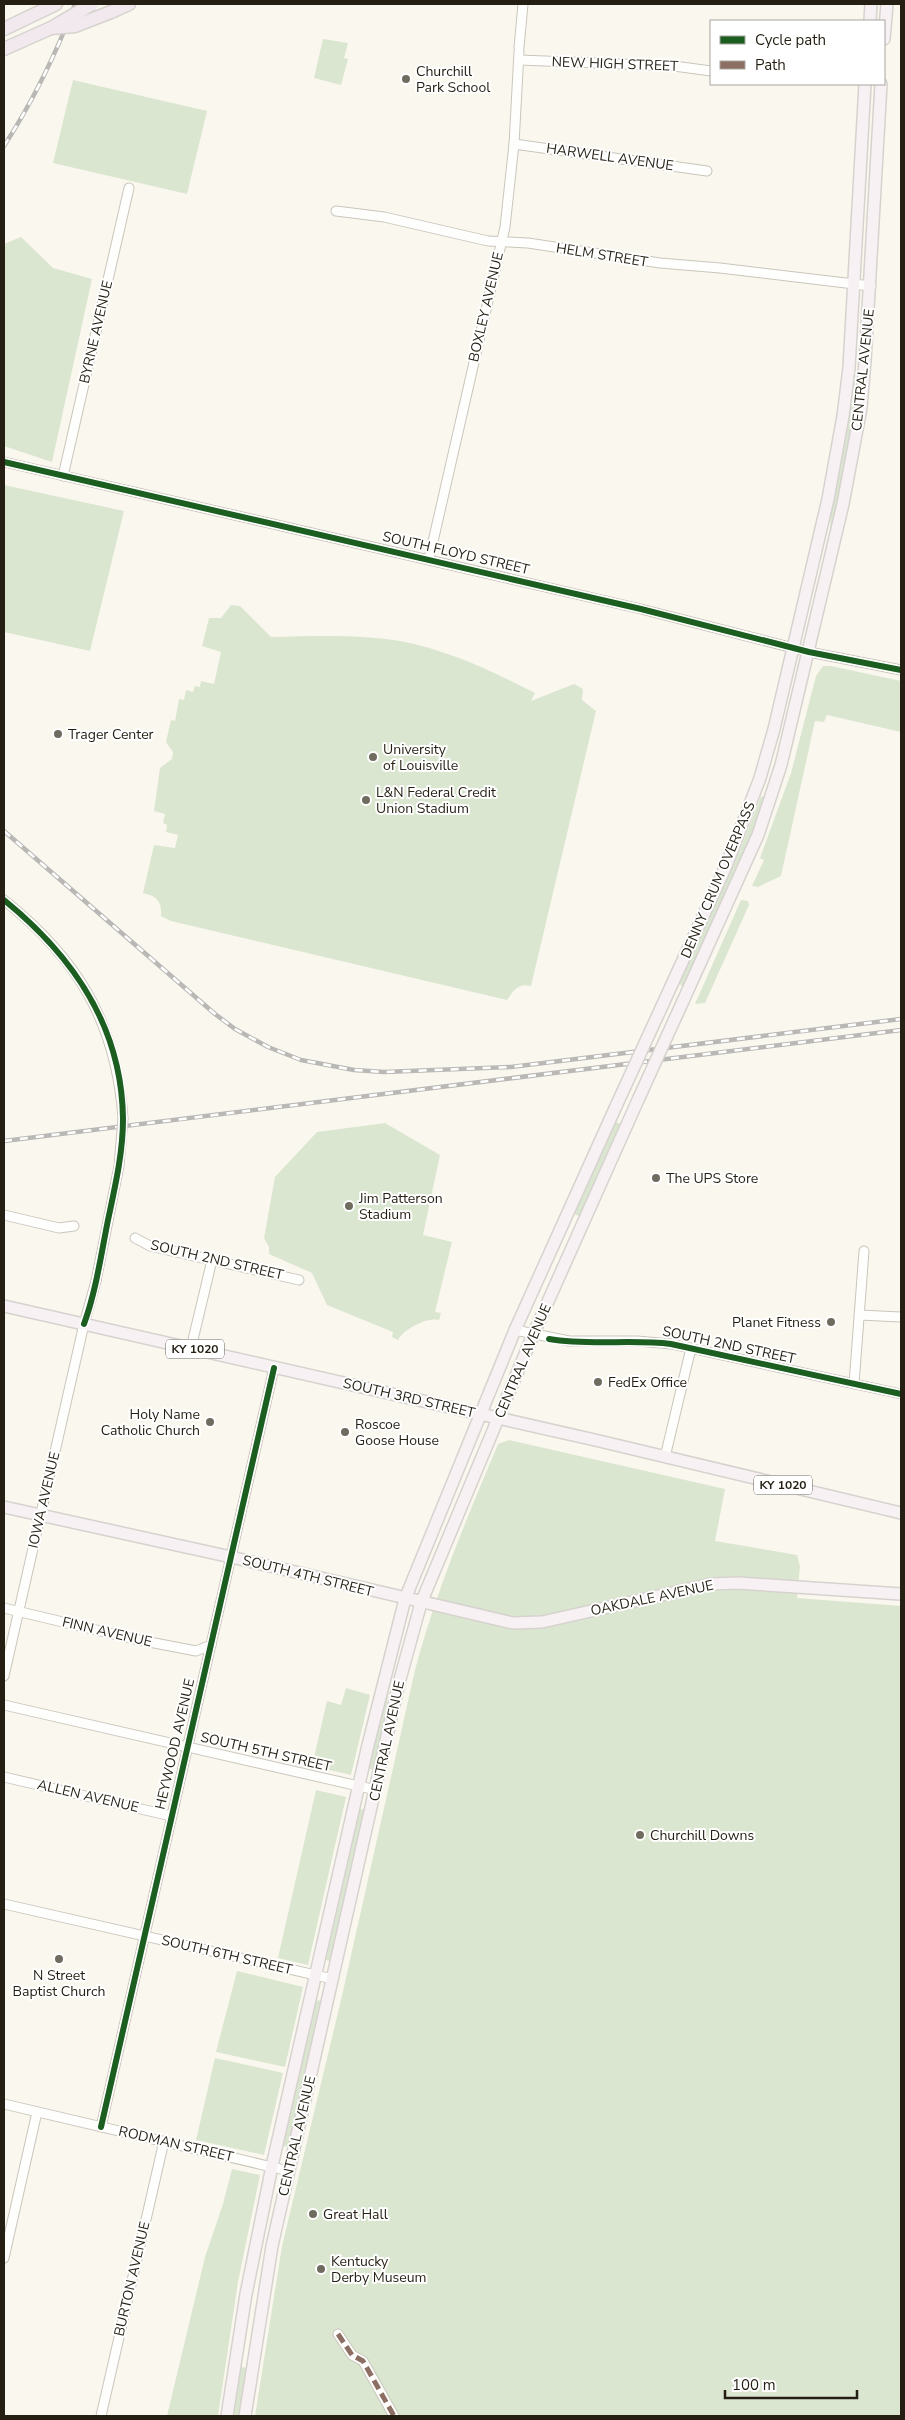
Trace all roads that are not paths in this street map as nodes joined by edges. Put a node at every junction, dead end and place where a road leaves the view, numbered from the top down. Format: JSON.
{"nodes":[{"id":1,"x":56,"y":4,"type":"edge"},
{"id":2,"x":92,"y":4,"type":"edge"},
{"id":3,"x":129,"y":4,"type":"edge"},
{"id":4,"x":523,"y":4,"type":"edge"},
{"id":5,"x":871,"y":4,"type":"edge"},
{"id":6,"x":887,"y":4,"type":"edge"},
{"id":7,"x":870,"y":20,"type":"edge"},
{"id":8,"x":885,"y":27,"type":"edge"},
{"id":9,"x":4,"y":28,"type":"edge"},
{"id":10,"x":51,"y":28,"type":"junction"},
{"id":11,"x":4,"y":48,"type":"edge"},
{"id":12,"x":519,"y":53,"type":"junction"},
{"id":13,"x":710,"y":71,"type":"edge"},
{"id":14,"x":865,"y":85,"type":"edge"},
{"id":15,"x":881,"y":85,"type":"edge"},
{"id":16,"x":514,"y":144,"type":"junction"},
{"id":17,"x":706,"y":171,"type":"dead end"},
{"id":18,"x":128,"y":188,"type":"dead end"},
{"id":19,"x":336,"y":211,"type":"dead end"},
{"id":20,"x":501,"y":242,"type":"junction"},
{"id":21,"x":855,"y":285,"type":"junction"},
{"id":22,"x":871,"y":286,"type":"junction"},
{"id":23,"x":4,"y":462,"type":"edge"},
{"id":24,"x":63,"y":476,"type":"junction"},
{"id":25,"x":429,"y":559,"type":"junction"},
{"id":26,"x":793,"y":647,"type":"junction"},
{"id":27,"x":809,"y":652,"type":"junction"},
{"id":28,"x":901,"y":670,"type":"edge"},
{"id":29,"x":4,"y":900,"type":"edge"},
{"id":30,"x":638,"y":1100,"type":"joint"},
{"id":31,"x":617,"y":1104,"type":"joint"},
{"id":32,"x":4,"y":1215,"type":"edge"},
{"id":33,"x":74,"y":1226,"type":"dead end"},
{"id":34,"x":135,"y":1238,"type":"dead end"},
{"id":35,"x":864,"y":1251,"type":"dead end"},
{"id":36,"x":212,"y":1260,"type":"junction"},
{"id":37,"x":299,"y":1280,"type":"dead end"},
{"id":38,"x":4,"y":1306,"type":"edge"},
{"id":39,"x":859,"y":1315,"type":"junction"},
{"id":40,"x":901,"y":1318,"type":"edge"},
{"id":41,"x":84,"y":1324,"type":"junction"},
{"id":42,"x":515,"y":1330,"type":"junction"},
{"id":43,"x":533,"y":1335,"type":"junction"},
{"id":44,"x":191,"y":1348,"type":"junction"},
{"id":45,"x":691,"y":1348,"type":"junction"},
{"id":46,"x":274,"y":1368,"type":"junction"},
{"id":47,"x":854,"y":1384,"type":"junction"},
{"id":48,"x":901,"y":1394,"type":"edge"},
{"id":49,"x":480,"y":1414,"type":"junction"},
{"id":50,"x":498,"y":1418,"type":"junction"},
{"id":51,"x":665,"y":1457,"type":"junction"},
{"id":52,"x":4,"y":1507,"type":"edge"},
{"id":53,"x":901,"y":1513,"type":"edge"},
{"id":54,"x":41,"y":1514,"type":"junction"},
{"id":55,"x":231,"y":1557,"type":"junction"},
{"id":56,"x":901,"y":1594,"type":"edge"},
{"id":57,"x":405,"y":1599,"type":"junction"},
{"id":58,"x":421,"y":1603,"type":"junction"},
{"id":59,"x":4,"y":1608,"type":"edge"},
{"id":60,"x":18,"y":1611,"type":"junction"},
{"id":61,"x":524,"y":1624,"type":"joint"},
{"id":62,"x":211,"y":1645,"type":"junction"},
{"id":63,"x":4,"y":1676,"type":"edge"},
{"id":64,"x":4,"y":1705,"type":"edge"},
{"id":65,"x":187,"y":1746,"type":"junction"},
{"id":66,"x":4,"y":1777,"type":"edge"},
{"id":67,"x":358,"y":1786,"type":"junction"},
{"id":68,"x":376,"y":1790,"type":"junction"},
{"id":69,"x":171,"y":1816,"type":"junction"},
{"id":70,"x":4,"y":1904,"type":"edge"},
{"id":71,"x":144,"y":1937,"type":"junction"},
{"id":72,"x":315,"y":1975,"type":"junction"},
{"id":73,"x":333,"y":1980,"type":"junction"},
{"id":74,"x":4,"y":2104,"type":"edge"},
{"id":75,"x":37,"y":2112,"type":"junction"},
{"id":76,"x":101,"y":2126,"type":"junction"},
{"id":77,"x":164,"y":2141,"type":"junction"},
{"id":78,"x":272,"y":2166,"type":"junction"},
{"id":79,"x":289,"y":2171,"type":"junction"},
{"id":80,"x":4,"y":2258,"type":"edge"},
{"id":81,"x":338,"y":2334,"type":"dead end"},
{"id":82,"x":101,"y":2416,"type":"edge"},
{"id":83,"x":227,"y":2416,"type":"edge"},
{"id":84,"x":245,"y":2416,"type":"edge"},
{"id":85,"x":394,"y":2416,"type":"edge"}],
"edges":[{"from":1,"to":9,"type":"highway"},
{"from":2,"to":10,"type":"highway","bridge":true},
{"from":3,"to":10,"type":"highway","bridge":true},
{"from":4,"to":12,"type":"street","name":"BOXLEY AVENUE"},
{"from":5,"to":7,"type":"main road"},
{"from":6,"to":8,"type":"main road"},
{"from":10,"to":11,"type":"highway"},
{"from":12,"to":13,"type":"street","name":"NEW HIGH STREET"},
{"from":12,"to":16,"type":"street","name":"BOXLEY AVENUE"},
{"from":14,"to":21,"type":"main road","name":"CENTRAL AVENUE"},
{"from":15,"to":22,"type":"main road","name":"CENTRAL AVENUE"},
{"from":16,"to":17,"type":"street","name":"HARWELL AVENUE"},
{"from":16,"to":20,"type":"street","name":"BOXLEY AVENUE"},
{"from":18,"to":24,"type":"street","name":"BYRNE AVENUE"},
{"from":19,"to":20,"type":"street","name":"HELM STREET"},
{"from":20,"to":21,"type":"street","name":"HELM STREET"},
{"from":20,"to":25,"type":"street","name":"BOXLEY AVENUE"},
{"from":21,"to":22,"type":"street","name":"HELM STREET"},
{"from":21,"to":26,"type":"main road","name":"CENTRAL AVENUE"},
{"from":22,"to":27,"type":"main road","name":"CENTRAL AVENUE"},
{"from":23,"to":24,"type":"street","name":"SOUTH FLOYD STREET"},
{"from":24,"to":25,"type":"street","name":"SOUTH FLOYD STREET"},
{"from":25,"to":26,"type":"street","name":"SOUTH FLOYD STREET"},
{"from":26,"to":27,"type":"street","name":"SOUTH FLOYD STREET"},
{"from":26,"to":31,"type":"main road","name":"DENNY CRUM OVERPASS","bridge":true},
{"from":27,"to":28,"type":"street","name":"SOUTH FLOYD STREET"},
{"from":27,"to":30,"type":"main road","name":"DENNY CRUM OVERPASS","bridge":true},
{"from":29,"to":41,"type":"street","name":"IOWA AVENUE","bridge":true},
{"from":30,"to":43,"type":"main road","name":"CENTRAL AVENUE"},
{"from":31,"to":42,"type":"main road","name":"CENTRAL AVENUE"},
{"from":32,"to":33,"type":"street"},
{"from":34,"to":36,"type":"street","name":"SOUTH 2ND STREET"},
{"from":35,"to":39,"type":"street"},
{"from":36,"to":37,"type":"street","name":"SOUTH 2ND STREET"},
{"from":36,"to":44,"type":"street"},
{"from":38,"to":41,"type":"main road","name":"SOUTH 3RD STREET","number":"KY 1020"},
{"from":39,"to":40,"type":"street"},
{"from":39,"to":47,"type":"street"},
{"from":41,"to":44,"type":"main road","name":"SOUTH 3RD STREET","number":"KY 1020"},
{"from":41,"to":54,"type":"street","name":"IOWA AVENUE"},
{"from":42,"to":43,"type":"street","name":"SOUTH 2ND STREET"},
{"from":42,"to":49,"type":"main road","name":"CENTRAL AVENUE"},
{"from":43,"to":45,"type":"street","name":"SOUTH 2ND STREET"},
{"from":43,"to":50,"type":"main road","name":"CENTRAL AVENUE"},
{"from":44,"to":46,"type":"main road","name":"SOUTH 3RD STREET","number":"KY 1020"},
{"from":45,"to":47,"type":"street","name":"SOUTH 2ND STREET"},
{"from":45,"to":51,"type":"street"},
{"from":46,"to":49,"type":"main road","name":"SOUTH 3RD STREET","number":"KY 1020"},
{"from":46,"to":55,"type":"street","name":"HEYWOOD AVENUE"},
{"from":47,"to":48,"type":"street","name":"SOUTH 2ND STREET"},
{"from":49,"to":50,"type":"main road","name":"SOUTH 3RD STREET","number":"KY 1020"},
{"from":49,"to":57,"type":"main road","name":"CENTRAL AVENUE"},
{"from":50,"to":51,"type":"main road","name":"SOUTH 3RD STREET","number":"KY 1020"},
{"from":50,"to":58,"type":"main road","name":"CENTRAL AVENUE"},
{"from":51,"to":53,"type":"main road","name":"SOUTH 3RD STREET","number":"KY 1020"},
{"from":52,"to":54,"type":"main road","name":"SOUTH 4TH STREET"},
{"from":54,"to":55,"type":"main road","name":"SOUTH 4TH STREET"},
{"from":54,"to":60,"type":"street","name":"IOWA AVENUE"},
{"from":55,"to":57,"type":"main road","name":"SOUTH 4TH STREET"},
{"from":55,"to":62,"type":"street","name":"HEYWOOD AVENUE"},
{"from":56,"to":61,"type":"main road","name":"OAKDALE AVENUE"},
{"from":57,"to":58,"type":"main road","name":"SOUTH 4TH STREET"},
{"from":57,"to":67,"type":"main road","name":"CENTRAL AVENUE"},
{"from":58,"to":61,"type":"main road","name":"SOUTH 4TH STREET"},
{"from":58,"to":68,"type":"main road","name":"CENTRAL AVENUE"},
{"from":59,"to":60,"type":"street","name":"FINN AVENUE"},
{"from":60,"to":62,"type":"street","name":"FINN AVENUE"},
{"from":60,"to":63,"type":"street","name":"IOWA AVENUE"},
{"from":62,"to":65,"type":"street","name":"HEYWOOD AVENUE"},
{"from":64,"to":65,"type":"street","name":"SOUTH 5TH STREET"},
{"from":65,"to":67,"type":"street","name":"SOUTH 5TH STREET"},
{"from":65,"to":69,"type":"street","name":"HEYWOOD AVENUE"},
{"from":66,"to":69,"type":"street","name":"ALLEN AVENUE"},
{"from":67,"to":68,"type":"street","name":"SOUTH 5TH STREET"},
{"from":67,"to":72,"type":"main road","name":"CENTRAL AVENUE"},
{"from":68,"to":73,"type":"main road","name":"CENTRAL AVENUE"},
{"from":69,"to":71,"type":"street","name":"HEYWOOD AVENUE"},
{"from":70,"to":71,"type":"street","name":"SOUTH 6TH STREET"},
{"from":71,"to":72,"type":"street","name":"SOUTH 6TH STREET"},
{"from":71,"to":76,"type":"street","name":"HEYWOOD AVENUE"},
{"from":72,"to":73,"type":"street","name":"SOUTH 6TH STREET"},
{"from":72,"to":78,"type":"main road","name":"CENTRAL AVENUE"},
{"from":73,"to":79,"type":"main road","name":"CENTRAL AVENUE"},
{"from":74,"to":75,"type":"street","name":"RODMAN STREET"},
{"from":75,"to":76,"type":"street","name":"RODMAN STREET"},
{"from":75,"to":80,"type":"street"},
{"from":76,"to":77,"type":"street","name":"RODMAN STREET"},
{"from":77,"to":78,"type":"street","name":"RODMAN STREET"},
{"from":77,"to":82,"type":"street","name":"BURTON AVENUE"},
{"from":78,"to":79,"type":"street","name":"RODMAN STREET"},
{"from":78,"to":83,"type":"main road","name":"CENTRAL AVENUE"},
{"from":79,"to":84,"type":"main road","name":"CENTRAL AVENUE"},
{"from":81,"to":85,"type":"street"}]}
